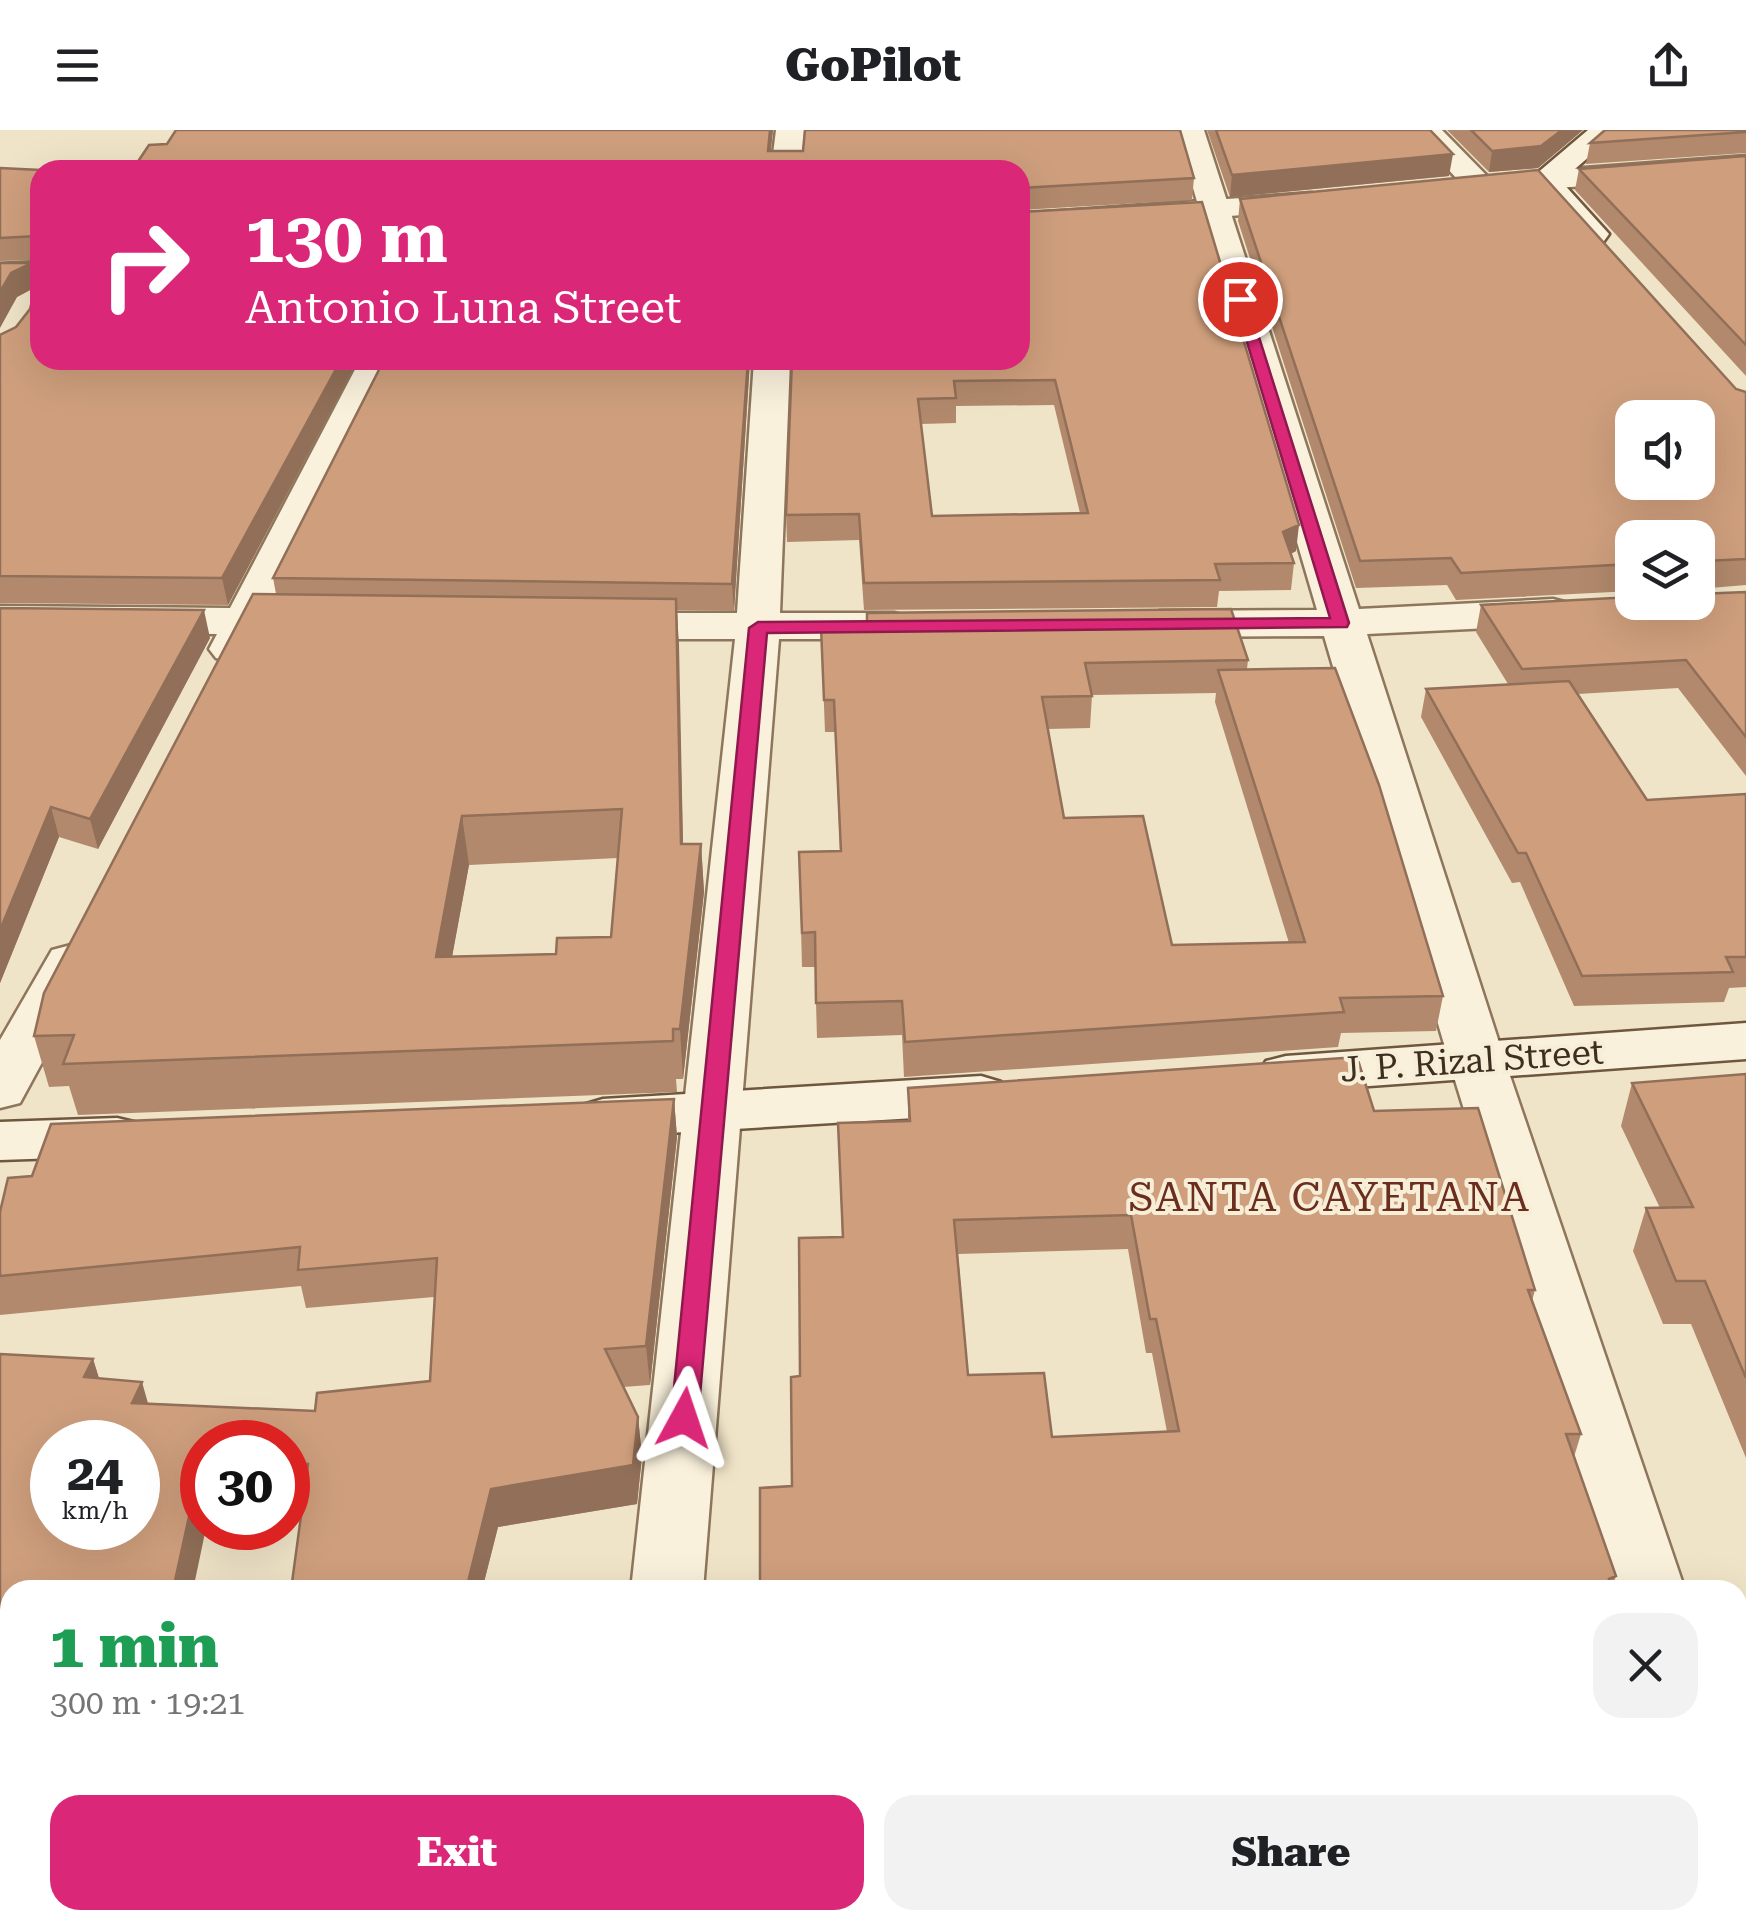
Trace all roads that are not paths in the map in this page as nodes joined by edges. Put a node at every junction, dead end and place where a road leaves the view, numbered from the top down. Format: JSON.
{"nodes":[{"id":1,"x":790,"y":130,"type":"edge"},
{"id":2,"x":1190,"y":130,"type":"edge"},
{"id":3,"x":1426,"y":130,"type":"edge"},
{"id":4,"x":1606,"y":130,"type":"edge"},
{"id":5,"x":787,"y":160,"type":"edge"},
{"id":6,"x":1746,"y":166,"type":"edge"},
{"id":7,"x":1544,"y":180,"type":"junction"},
{"id":8,"x":1480,"y":186,"type":"junction"},
{"id":9,"x":1442,"y":190,"type":"edge"},
{"id":10,"x":1347,"y":198,"type":"edge"},
{"id":11,"x":1213,"y":211,"type":"junction"},
{"id":12,"x":1030,"y":222,"type":"edge"},
{"id":13,"x":1618,"y":262,"type":"edge"},
{"id":14,"x":30,"y":272,"type":"edge"},
{"id":15,"x":0,"y":274,"type":"edge"},
{"id":16,"x":373,"y":370,"type":"edge"},
{"id":17,"x":771,"y":370,"type":"edge"},
{"id":18,"x":1592,"y":610,"type":"edge"},
{"id":19,"x":0,"y":619,"type":"edge"},
{"id":20,"x":246,"y":621,"type":"junction"},
{"id":21,"x":344,"y":622,"type":"edge"},
{"id":22,"x":1340,"y":623,"type":"junction"},
{"id":23,"x":561,"y":625,"type":"edge"},
{"id":24,"x":1130,"y":625,"type":"edge"},
{"id":25,"x":936,"y":626,"type":"edge"},
{"id":26,"x":758,"y":628,"type":"junction"},
{"id":27,"x":209,"y":692,"type":"edge"},
{"id":28,"x":88,"y":928,"type":"edge"},
{"id":29,"x":1746,"y":1041,"type":"edge"},
{"id":30,"x":1478,"y":1061,"type":"junction"},
{"id":31,"x":1241,"y":1077,"type":"edge"},
{"id":32,"x":0,"y":1090,"type":"edge"},
{"id":33,"x":1025,"y":1092,"type":"edge"},
{"id":34,"x":710,"y":1114,"type":"junction"},
{"id":35,"x":552,"y":1120,"type":"edge"},
{"id":36,"x":178,"y":1134,"type":"edge"},
{"id":37,"x":0,"y":1141,"type":"edge"},
{"id":38,"x":668,"y":1580,"type":"edge"},
{"id":39,"x":1646,"y":1580,"type":"edge"}],
"edges":[{"from":1,"to":5,"type":"street"},
{"from":2,"to":11,"type":"street"},
{"from":3,"to":8,"type":"street"},
{"from":4,"to":7,"type":"street"},
{"from":6,"to":7,"type":"street"},
{"from":7,"to":8,"type":"street"},
{"from":7,"to":13,"type":"street"},
{"from":8,"to":9,"type":"street"},
{"from":10,"to":11,"type":"street"},
{"from":11,"to":12,"type":"street"},
{"from":11,"to":22,"type":"street"},
{"from":14,"to":15,"type":"street"},
{"from":16,"to":20,"type":"street"},
{"from":17,"to":26,"type":"street"},
{"from":18,"to":22,"type":"street"},
{"from":19,"to":20,"type":"street"},
{"from":20,"to":21,"type":"street"},
{"from":20,"to":27,"type":"street"},
{"from":22,"to":24,"type":"street"},
{"from":22,"to":30,"type":"street"},
{"from":23,"to":26,"type":"street"},
{"from":25,"to":26,"type":"street"},
{"from":26,"to":34,"type":"street"},
{"from":28,"to":32,"type":"street"},
{"from":29,"to":30,"type":"street","name":"J. P. Rizal Street"},
{"from":30,"to":31,"type":"street","name":"J. P. Rizal Street"},
{"from":30,"to":39,"type":"street"},
{"from":33,"to":34,"type":"street"},
{"from":34,"to":35,"type":"street"},
{"from":34,"to":38,"type":"street"},
{"from":36,"to":37,"type":"street"}]}
